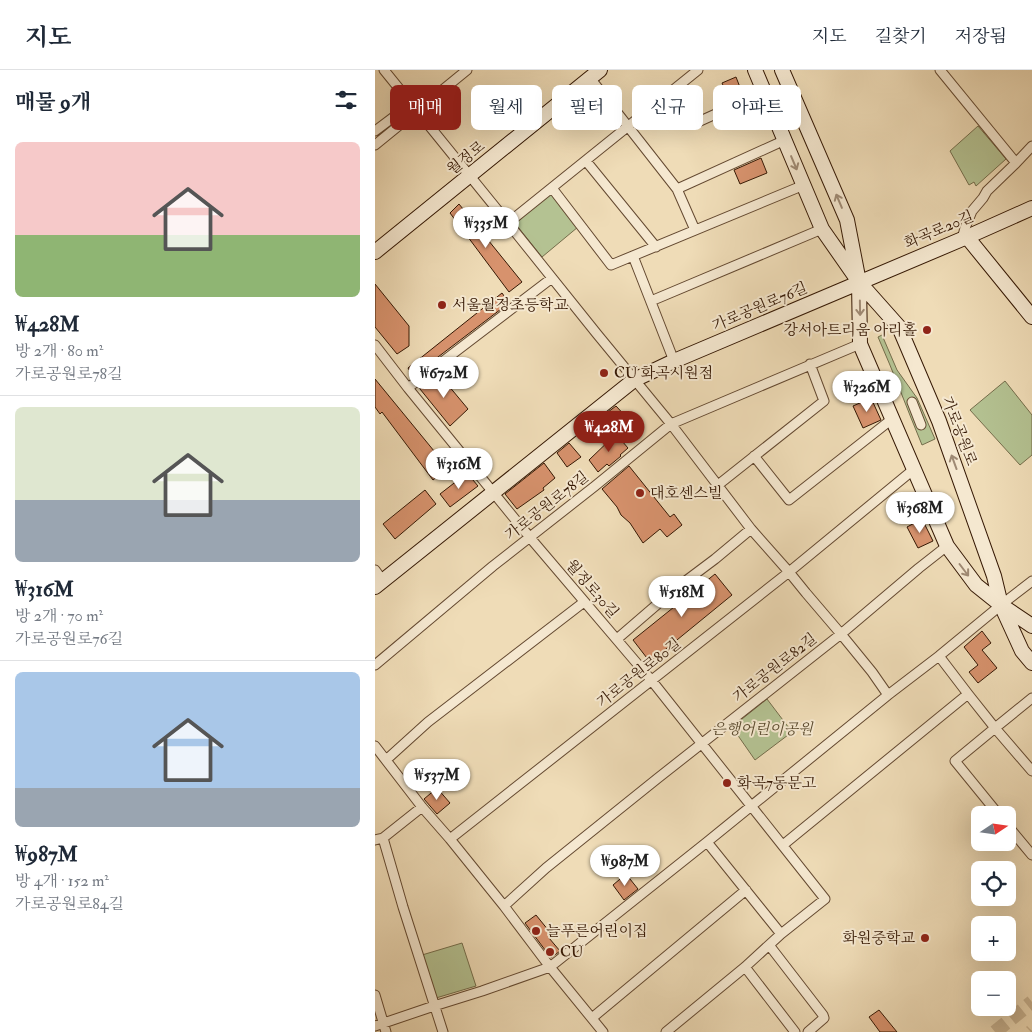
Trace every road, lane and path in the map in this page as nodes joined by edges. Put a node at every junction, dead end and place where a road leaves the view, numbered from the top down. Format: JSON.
{"nodes":[{"id":1,"x":384,"y":70,"type":"edge"},
{"id":2,"x":467,"y":70,"type":"edge"},
{"id":3,"x":699,"y":70,"type":"edge"},
{"id":4,"x":755,"y":70,"type":"edge"},
{"id":5,"x":782,"y":70,"type":"edge"},
{"id":6,"x":940,"y":70,"type":"edge"},
{"id":7,"x":595,"y":74,"type":"edge"},
{"id":8,"x":396,"y":85,"type":"edge"},
{"id":9,"x":446,"y":85,"type":"edge"},
{"id":10,"x":680,"y":85,"type":"edge"},
{"id":11,"x":761,"y":85,"type":"edge"},
{"id":12,"x":390,"y":122,"type":"edge"},
{"id":13,"x":632,"y":124,"type":"edge"},
{"id":14,"x":628,"y":127,"type":"junction"},
{"id":15,"x":390,"y":130,"type":"edge"},
{"id":16,"x":432,"y":130,"type":"edge"},
{"id":17,"x":781,"y":130,"type":"edge"},
{"id":18,"x":375,"y":131,"type":"edge"},
{"id":19,"x":785,"y":140,"type":"junction"},
{"id":20,"x":375,"y":145,"type":"edge"},
{"id":21,"x":1032,"y":146,"type":"edge"},
{"id":22,"x":585,"y":161,"type":"junction"},
{"id":23,"x":1016,"y":164,"type":"junction"},
{"id":24,"x":469,"y":176,"type":"junction"},
{"id":25,"x":804,"y":185,"type":"junction"},
{"id":26,"x":551,"y":188,"type":"junction"},
{"id":27,"x":677,"y":189,"type":"junction"},
{"id":28,"x":1032,"y":208,"type":"edge"},
{"id":29,"x":847,"y":220,"type":"junction"},
{"id":30,"x":509,"y":223,"type":"junction"},
{"id":31,"x":822,"y":229,"type":"junction"},
{"id":32,"x":695,"y":230,"type":"junction"},
{"id":33,"x":964,"y":238,"type":"junction"},
{"id":34,"x":656,"y":246,"type":"junction"},
{"id":35,"x":375,"y":252,"type":"edge"},
{"id":36,"x":633,"y":256,"type":"junction"},
{"id":37,"x":552,"y":278,"type":"junction"},
{"id":38,"x":859,"y":282,"type":"junction"},
{"id":39,"x":651,"y":302,"type":"junction"},
{"id":40,"x":1032,"y":317,"type":"edge"},
{"id":41,"x":860,"y":344,"type":"junction"},
{"id":42,"x":375,"y":345,"type":"edge"},
{"id":43,"x":674,"y":361,"type":"junction"},
{"id":44,"x":810,"y":364,"type":"junction"},
{"id":45,"x":634,"y":380,"type":"junction"},
{"id":46,"x":408,"y":388,"type":"junction"},
{"id":47,"x":912,"y":402,"type":"dead end"},
{"id":48,"x":891,"y":419,"type":"junction"},
{"id":49,"x":671,"y":424,"type":"junction"},
{"id":50,"x":921,"y":425,"type":"dead end"},
{"id":51,"x":754,"y":456,"type":"junction"},
{"id":52,"x":913,"y":470,"type":"junction"},
{"id":53,"x":718,"y":485,"type":"junction"},
{"id":54,"x":493,"y":491,"type":"junction"},
{"id":55,"x":751,"y":529,"type":"junction"},
{"id":56,"x":530,"y":538,"type":"junction"},
{"id":57,"x":947,"y":546,"type":"junction"},
{"id":58,"x":789,"y":572,"type":"junction"},
{"id":59,"x":378,"y":579,"type":"edge"},
{"id":60,"x":1032,"y":581,"type":"edge"},
{"id":61,"x":584,"y":602,"type":"junction"},
{"id":62,"x":1001,"y":605,"type":"junction"},
{"id":63,"x":1032,"y":626,"type":"edge"},
{"id":64,"x":841,"y":634,"type":"junction"},
{"id":65,"x":617,"y":639,"type":"junction"},
{"id":66,"x":939,"y":656,"type":"junction"},
{"id":67,"x":1032,"y":664,"type":"edge"},
{"id":68,"x":375,"y":665,"type":"edge"},
{"id":69,"x":652,"y":681,"type":"junction"},
{"id":70,"x":968,"y":694,"type":"junction"},
{"id":71,"x":888,"y":695,"type":"junction"},
{"id":72,"x":1032,"y":698,"type":"edge"},
{"id":73,"x":995,"y":728,"type":"junction"},
{"id":74,"x":701,"y":744,"type":"junction"},
{"id":75,"x":375,"y":746,"type":"edge"},
{"id":76,"x":386,"y":760,"type":"junction"},
{"id":77,"x":1032,"y":771,"type":"edge"},
{"id":78,"x":751,"y":806,"type":"junction"},
{"id":79,"x":992,"y":806,"type":"edge"},
{"id":80,"x":422,"y":807,"type":"junction"},
{"id":81,"x":1016,"y":836,"type":"edge"},
{"id":82,"x":379,"y":839,"type":"edge"},
{"id":83,"x":450,"y":839,"type":"junction"},
{"id":84,"x":707,"y":842,"type":"junction"},
{"id":85,"x":783,"y":845,"type":"junction"},
{"id":86,"x":1032,"y":855,"type":"edge"},
{"id":87,"x":746,"y":890,"type":"junction"},
{"id":88,"x":504,"y":906,"type":"junction"},
{"id":89,"x":781,"y":934,"type":"junction"},
{"id":90,"x":769,"y":945,"type":"junction"},
{"id":91,"x":551,"y":967,"type":"junction"},
{"id":92,"x":745,"y":967,"type":"junction"},
{"id":93,"x":375,"y":995,"type":"edge"},
{"id":94,"x":434,"y":1006,"type":"junction"},
{"id":95,"x":592,"y":1018,"type":"junction"},
{"id":96,"x":382,"y":1027,"type":"edge"},
{"id":97,"x":443,"y":1032,"type":"edge"},
{"id":98,"x":603,"y":1032,"type":"edge"},
{"id":99,"x":665,"y":1032,"type":"edge"},
{"id":100,"x":795,"y":1032,"type":"edge"},
{"id":101,"x":808,"y":1032,"type":"edge"}],
"edges":[{"from":1,"to":8,"type":"street"},
{"from":2,"to":9,"type":"street"},
{"from":3,"to":10,"type":"street"},
{"from":4,"to":11,"type":"main road","name":"가로공원로"},
{"from":29,"to":5,"type":"main road","name":"가로공원로","one_way":true},
{"from":6,"to":23,"type":"street"},
{"from":7,"to":14,"type":"street"},
{"from":7,"to":24,"type":"main road","name":"월정로"},
{"from":12,"to":18,"type":"street"},
{"from":13,"to":14,"type":"street"},
{"from":14,"to":22,"type":"street"},
{"from":14,"to":27,"type":"street"},
{"from":15,"to":20,"type":"street"},
{"from":16,"to":24,"type":"street"},
{"from":17,"to":19,"type":"main road","name":"가로공원로"},
{"from":19,"to":25,"type":"main road","name":"가로공원로","one_way":true},
{"from":19,"to":27,"type":"street"},
{"from":21,"to":23,"type":"street"},
{"from":22,"to":26,"type":"street"},
{"from":22,"to":34,"type":"street"},
{"from":23,"to":33,"type":"street"},
{"from":24,"to":30,"type":"street"},
{"from":24,"to":35,"type":"main road","name":"월정로"},
{"from":25,"to":31,"type":"main road","name":"가로공원로"},
{"from":25,"to":32,"type":"street"},
{"from":26,"to":30,"type":"street"},
{"from":26,"to":36,"type":"street"},
{"from":27,"to":32,"type":"street"},
{"from":28,"to":33,"type":"main road","name":"화곡로20길"},
{"from":29,"to":31,"type":"main road"},
{"from":29,"to":38,"type":"main road","name":"가로공원로"},
{"from":30,"to":37,"type":"street"},
{"from":31,"to":38,"type":"main road","name":"가로공원로"},
{"from":31,"to":39,"type":"street"},
{"from":32,"to":34,"type":"street"},
{"from":33,"to":38,"type":"main road","name":"화곡로20길"},
{"from":33,"to":40,"type":"main road"},
{"from":34,"to":36,"type":"street"},
{"from":36,"to":39,"type":"street"},
{"from":37,"to":45,"type":"street"},
{"from":37,"to":46,"type":"street"},
{"from":38,"to":41,"type":"main road","name":"가로공원로","one_way":true},
{"from":38,"to":43,"type":"main road","name":"가로공원로76길"},
{"from":62,"to":38,"type":"main road","name":"가로공원로","one_way":true},
{"from":39,"to":43,"type":"street"},
{"from":41,"to":44,"type":"street","name":"가로공원로78길"},
{"from":41,"to":48,"type":"main road","name":"가로공원로"},
{"from":42,"to":46,"type":"street","name":"월정로30길"},
{"from":43,"to":45,"type":"main road","name":"가로공원로76길"},
{"from":44,"to":49,"type":"street","name":"가로공원로78길"},
{"from":44,"to":51,"type":"street"},
{"from":45,"to":49,"type":"street"},
{"from":45,"to":54,"type":"main road","name":"가로공원로76길"},
{"from":46,"to":54,"type":"street","name":"월정로30길"},
{"from":47,"to":50,"type":"street"},
{"from":48,"to":51,"type":"street"},
{"from":48,"to":52,"type":"main road","name":"가로공원로"},
{"from":49,"to":53,"type":"street"},
{"from":49,"to":56,"type":"street","name":"가로공원로78길"},
{"from":51,"to":53,"type":"street"},
{"from":52,"to":57,"type":"main road","name":"가로공원로"},
{"from":52,"to":58,"type":"street","name":"가로공원로80길"},
{"from":53,"to":55,"type":"street"},
{"from":54,"to":56,"type":"street","name":"월정로30길"},
{"from":54,"to":59,"type":"main road","name":"가로공원로76길"},
{"from":55,"to":58,"type":"street"},
{"from":55,"to":65,"type":"street"},
{"from":56,"to":61,"type":"street","name":"월정로30길"},
{"from":56,"to":68,"type":"street","name":"가로공원로78길"},
{"from":57,"to":62,"type":"main road","name":"가로공원로","one_way":true},
{"from":57,"to":64,"type":"street","name":"가로공원로82길"},
{"from":58,"to":64,"type":"street"},
{"from":58,"to":69,"type":"street","name":"가로공원로80길"},
{"from":60,"to":62,"type":"street"},
{"from":61,"to":65,"type":"street","name":"월정로30길"},
{"from":61,"to":76,"type":"street"},
{"from":62,"to":63,"type":"main road","name":"가로공원로"},
{"from":62,"to":66,"type":"street"},
{"from":62,"to":67,"type":"main road","name":"가로공원로"},
{"from":64,"to":71,"type":"street"},
{"from":64,"to":74,"type":"street","name":"가로공원로82길"},
{"from":65,"to":69,"type":"street","name":"월정로30길"},
{"from":66,"to":70,"type":"street"},
{"from":66,"to":71,"type":"street"},
{"from":69,"to":74,"type":"street","name":"월정로30길"},
{"from":69,"to":83,"type":"street","name":"가로공원로80길"},
{"from":70,"to":73,"type":"street"},
{"from":70,"to":85,"type":"street"},
{"from":71,"to":78,"type":"street"},
{"from":72,"to":73,"type":"street"},
{"from":73,"to":77,"type":"street"},
{"from":73,"to":79,"type":"street"},
{"from":74,"to":78,"type":"street","name":"월정로30길"},
{"from":74,"to":88,"type":"street","name":"가로공원로82길"},
{"from":75,"to":76,"type":"street"},
{"from":76,"to":80,"type":"street"},
{"from":78,"to":84,"type":"street"},
{"from":78,"to":85,"type":"street","name":"월정로30길"},
{"from":80,"to":82,"type":"street"},
{"from":80,"to":83,"type":"street"},
{"from":81,"to":86,"type":"street"},
{"from":82,"to":94,"type":"street"},
{"from":83,"to":88,"type":"street"},
{"from":84,"to":87,"type":"street"},
{"from":84,"to":91,"type":"street"},
{"from":85,"to":89,"type":"street","name":"월정로30길"},
{"from":87,"to":89,"type":"street"},
{"from":87,"to":95,"type":"street"},
{"from":88,"to":91,"type":"street"},
{"from":89,"to":90,"type":"street"},
{"from":90,"to":92,"type":"street"},
{"from":90,"to":101,"type":"street"},
{"from":91,"to":94,"type":"street"},
{"from":91,"to":95,"type":"street"},
{"from":92,"to":99,"type":"street"},
{"from":92,"to":100,"type":"street"},
{"from":93,"to":96,"type":"street"},
{"from":94,"to":96,"type":"street"},
{"from":94,"to":97,"type":"street"},
{"from":95,"to":98,"type":"street"}]}
